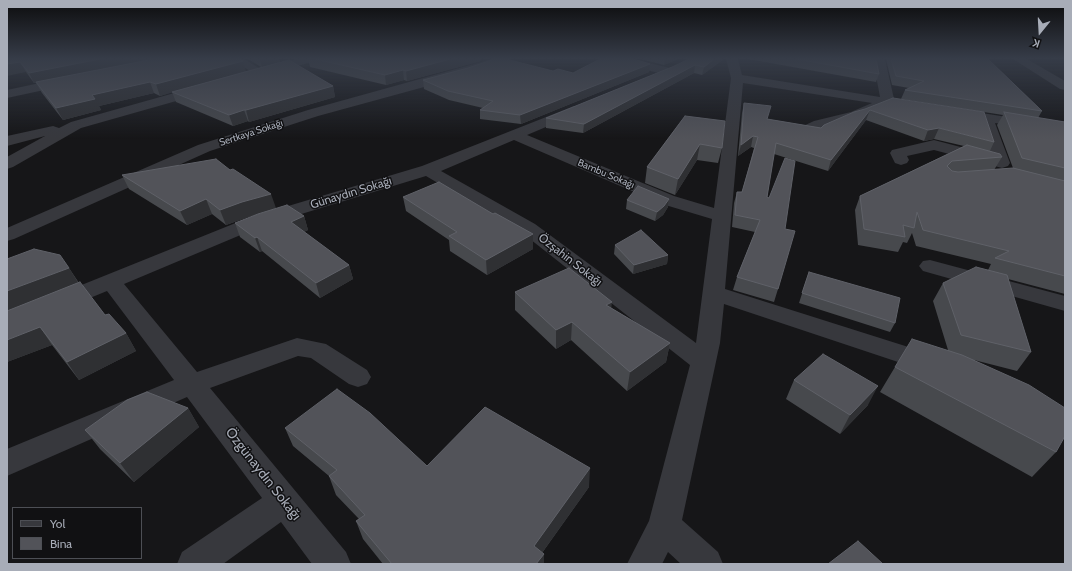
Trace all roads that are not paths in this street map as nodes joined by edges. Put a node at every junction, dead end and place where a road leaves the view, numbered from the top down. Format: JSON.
{"nodes":[{"id":1,"x":48,"y":86,"type":"edge"},
{"id":2,"x":214,"y":86,"type":"edge"},
{"id":3,"x":414,"y":86,"type":"edge"},
{"id":4,"x":733,"y":86,"type":"edge"},
{"id":5,"x":812,"y":86,"type":"edge"},
{"id":6,"x":885,"y":86,"type":"edge"},
{"id":7,"x":7,"y":94,"type":"edge"},
{"id":8,"x":888,"y":102,"type":"junction"},
{"id":9,"x":591,"y":103,"type":"edge"},
{"id":10,"x":926,"y":108,"type":"edge"},
{"id":11,"x":941,"y":110,"type":"edge"},
{"id":12,"x":986,"y":118,"type":"junction"},
{"id":13,"x":76,"y":124,"type":"junction"},
{"id":14,"x":806,"y":130,"type":"edge"},
{"id":15,"x":1065,"y":130,"type":"edge"},
{"id":16,"x":514,"y":135,"type":"junction"},
{"id":17,"x":7,"y":141,"type":"edge"},
{"id":18,"x":901,"y":160,"type":"dead end"},
{"id":19,"x":7,"y":164,"type":"edge"},
{"id":20,"x":428,"y":170,"type":"junction"},
{"id":21,"x":721,"y":216,"type":"junction"},
{"id":22,"x":7,"y":235,"type":"edge"},
{"id":23,"x":930,"y":266,"type":"dead end"},
{"id":24,"x":110,"y":282,"type":"junction"},
{"id":25,"x":713,"y":292,"type":"junction"},
{"id":26,"x":1065,"y":304,"type":"edge"},
{"id":27,"x":7,"y":324,"type":"edge"},
{"id":28,"x":703,"y":362,"type":"junction"},
{"id":29,"x":955,"y":372,"type":"edge"},
{"id":30,"x":358,"y":377,"type":"dead end"},
{"id":31,"x":191,"y":384,"type":"junction"},
{"id":32,"x":7,"y":463,"type":"edge"},
{"id":33,"x":284,"y":501,"type":"junction"},
{"id":34,"x":664,"y":526,"type":"junction"},
{"id":35,"x":194,"y":564,"type":"edge"},
{"id":36,"x":334,"y":564,"type":"edge"},
{"id":37,"x":644,"y":564,"type":"edge"},
{"id":38,"x":706,"y":564,"type":"edge"}],
"edges":[{"from":1,"to":7,"type":"street"},
{"from":2,"to":13,"type":"street"},
{"from":3,"to":22,"type":"street","name":"Sertkaya Sokağı"},
{"from":4,"to":21,"type":"street"},
{"from":5,"to":8,"type":"street"},
{"from":6,"to":8,"type":"street"},
{"from":8,"to":10,"type":"street"},
{"from":8,"to":14,"type":"street"},
{"from":9,"to":16,"type":"street","name":"Günaydın Sokağı"},
{"from":11,"to":12,"type":"street"},
{"from":12,"to":15,"type":"street"},
{"from":12,"to":18,"type":"street"},
{"from":13,"to":17,"type":"street"},
{"from":13,"to":19,"type":"street"},
{"from":16,"to":20,"type":"street","name":"Günaydın Sokağı"},
{"from":16,"to":21,"type":"street","name":"Bambu Sokağı"},
{"from":20,"to":24,"type":"street","name":"Günaydın Sokağı"},
{"from":20,"to":28,"type":"street","name":"Özşahin Sokağı"},
{"from":21,"to":25,"type":"street"},
{"from":23,"to":26,"type":"street"},
{"from":24,"to":27,"type":"street","name":"Günaydın Sokağı"},
{"from":24,"to":31,"type":"street","name":"Özgünaydın Sokağı"},
{"from":25,"to":28,"type":"street"},
{"from":25,"to":29,"type":"street"},
{"from":28,"to":34,"type":"street"},
{"from":30,"to":31,"type":"street"},
{"from":31,"to":32,"type":"street"},
{"from":31,"to":33,"type":"street","name":"Özgünaydın Sokağı"},
{"from":33,"to":35,"type":"street"},
{"from":33,"to":36,"type":"street","name":"Özgünaydın Sokağı"},
{"from":34,"to":37,"type":"street"},
{"from":34,"to":38,"type":"street"}]}
